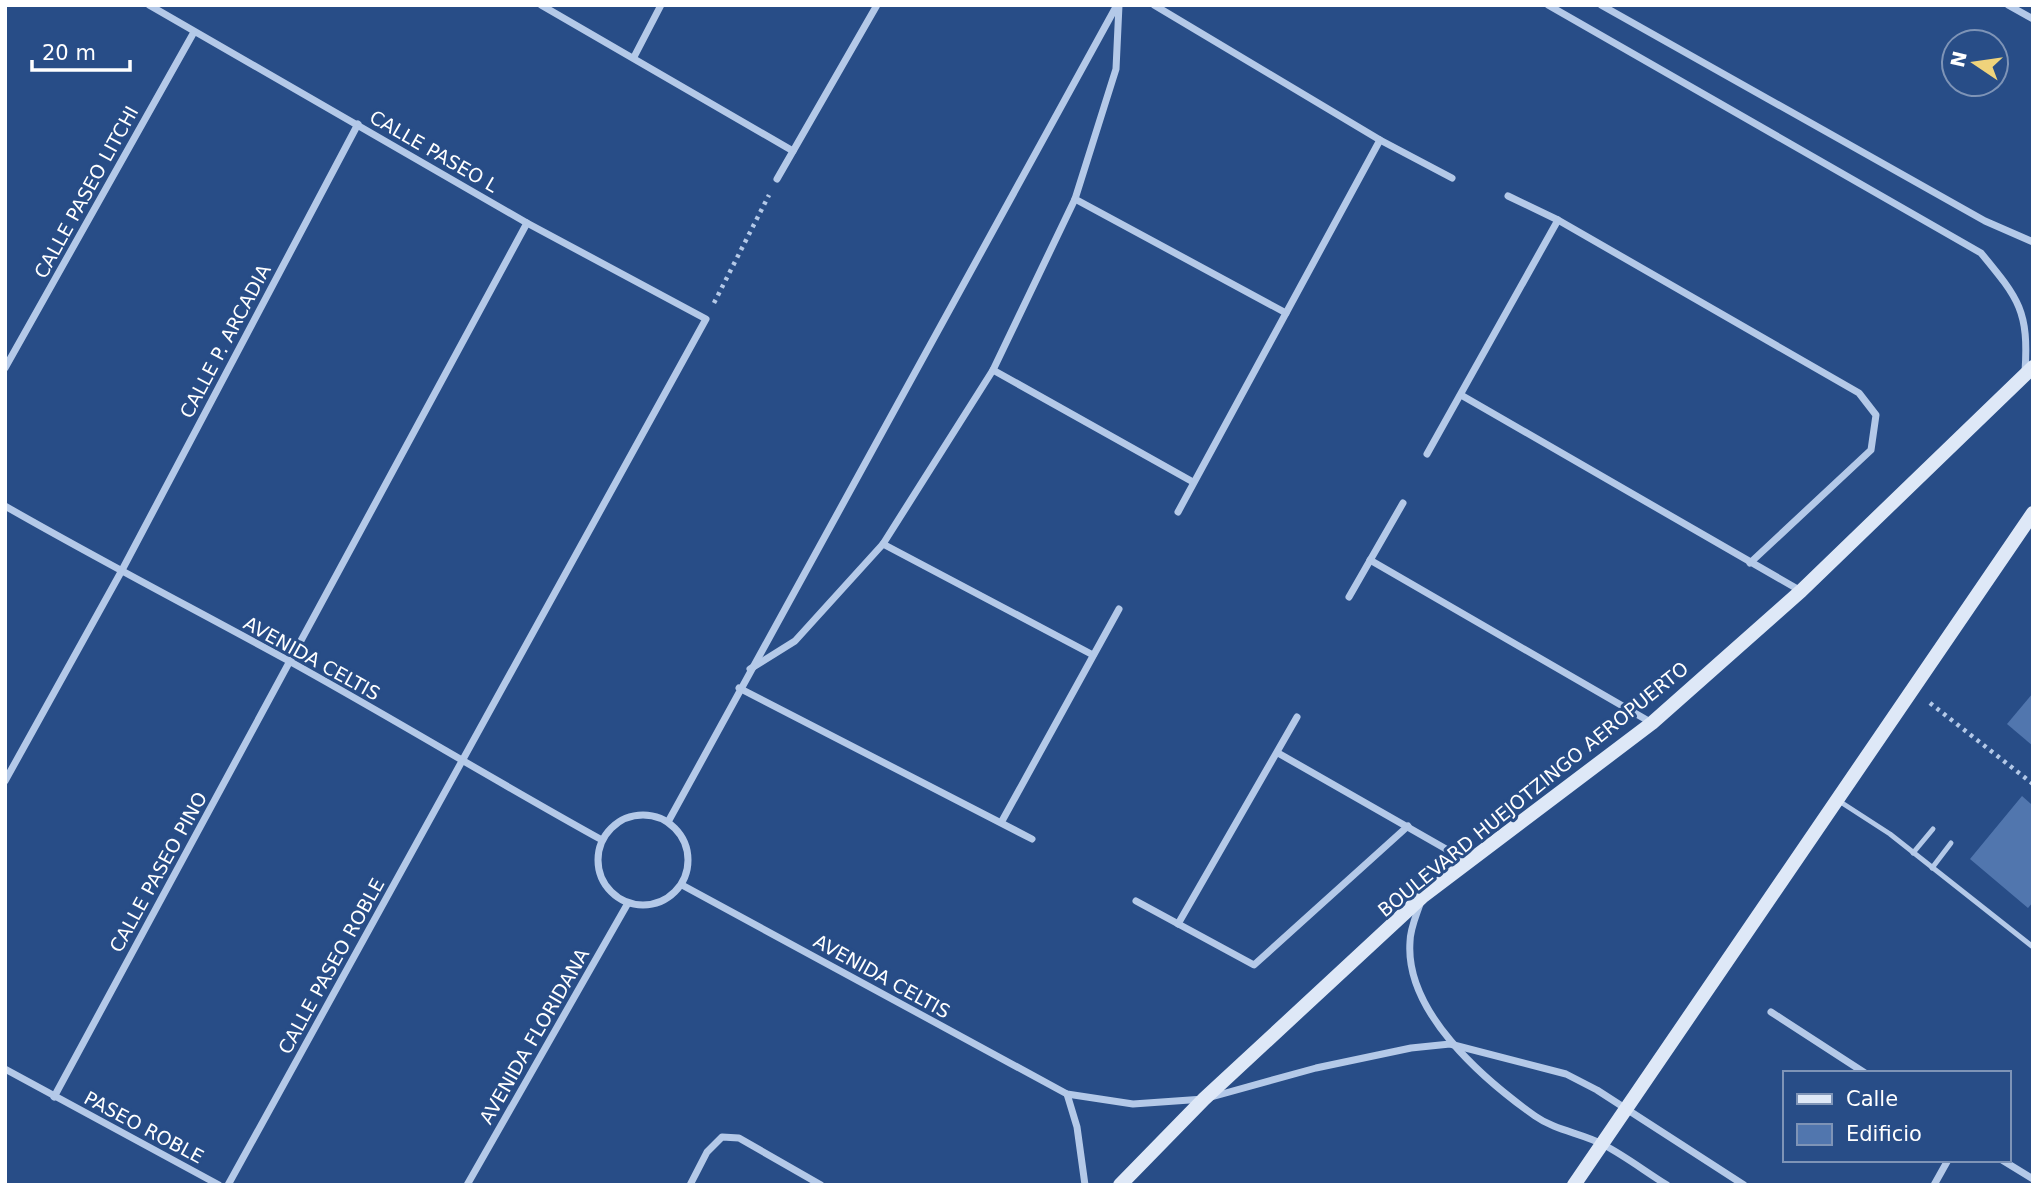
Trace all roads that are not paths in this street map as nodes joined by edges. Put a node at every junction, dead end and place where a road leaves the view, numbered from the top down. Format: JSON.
{"nodes":[{"id":1,"x":149,"y":5,"type":"edge"},
{"id":2,"x":541,"y":5,"type":"edge"},
{"id":3,"x":661,"y":5,"type":"edge"},
{"id":4,"x":877,"y":5,"type":"edge"},
{"id":5,"x":1118,"y":5,"type":"edge"},
{"id":6,"x":1154,"y":5,"type":"edge"},
{"id":7,"x":1548,"y":5,"type":"edge"},
{"id":8,"x":1601,"y":5,"type":"edge"},
{"id":9,"x":2008,"y":5,"type":"edge"},
{"id":10,"x":2033,"y":19,"type":"edge"},
{"id":11,"x":194,"y":32,"type":"junction"},
{"id":12,"x":634,"y":57,"type":"junction"},
{"id":13,"x":358,"y":124,"type":"junction"},
{"id":14,"x":1380,"y":140,"type":"junction"},
{"id":15,"x":793,"y":151,"type":"junction"},
{"id":16,"x":1452,"y":178,"type":"dead end"},
{"id":17,"x":777,"y":179,"type":"road end"},
{"id":18,"x":1508,"y":196,"type":"dead end"},
{"id":19,"x":1075,"y":199,"type":"junction"},
{"id":20,"x":1558,"y":220,"type":"junction"},
{"id":21,"x":527,"y":223,"type":"junction"},
{"id":22,"x":2033,"y":242,"type":"edge"},
{"id":23,"x":1286,"y":313,"type":"junction"},
{"id":24,"x":706,"y":319,"type":"joint"},
{"id":25,"x":5,"y":368,"type":"edge"},
{"id":26,"x":993,"y":370,"type":"junction"},
{"id":27,"x":2029,"y":372,"type":"edge"},
{"id":28,"x":1461,"y":394,"type":"junction"},
{"id":29,"x":1427,"y":454,"type":"dead end"},
{"id":30,"x":1193,"y":482,"type":"junction"},
{"id":31,"x":1403,"y":503,"type":"dead end"},
{"id":32,"x":5,"y":506,"type":"edge"},
{"id":33,"x":1178,"y":512,"type":"dead end"},
{"id":34,"x":2033,"y":513,"type":"edge"},
{"id":35,"x":883,"y":544,"type":"junction"},
{"id":36,"x":1370,"y":560,"type":"junction"},
{"id":37,"x":1750,"y":564,"type":"junction"},
{"id":38,"x":121,"y":572,"type":"junction"},
{"id":39,"x":1801,"y":591,"type":"junction"},
{"id":40,"x":1349,"y":597,"type":"dead end"},
{"id":41,"x":1119,"y":609,"type":"dead end"},
{"id":42,"x":1093,"y":655,"type":"junction"},
{"id":43,"x":290,"y":662,"type":"junction"},
{"id":44,"x":750,"y":669,"type":"junction"},
{"id":45,"x":739,"y":688,"type":"junction"},
{"id":46,"x":1297,"y":717,"type":"dead end"},
{"id":47,"x":1652,"y":723,"type":"junction"},
{"id":48,"x":1278,"y":753,"type":"junction"},
{"id":49,"x":461,"y":762,"type":"junction"},
{"id":50,"x":5,"y":781,"type":"edge"},
{"id":51,"x":1836,"y":799,"type":"junction"},
{"id":52,"x":1002,"y":821,"type":"junction"},
{"id":53,"x":668,"y":822,"type":"junction"},
{"id":54,"x":1408,"y":826,"type":"junction"},
{"id":55,"x":1933,"y":829,"type":"dead end"},
{"id":56,"x":1032,"y":839,"type":"dead end"},
{"id":57,"x":602,"y":840,"type":"junction"},
{"id":58,"x":1951,"y":843,"type":"dead end"},
{"id":59,"x":1913,"y":853,"type":"junction"},
{"id":60,"x":1466,"y":861,"type":"junction"},
{"id":61,"x":1932,"y":868,"type":"junction"},
{"id":62,"x":682,"y":885,"type":"junction"},
{"id":63,"x":1422,"y":897,"type":"junction"},
{"id":64,"x":1136,"y":901,"type":"dead end"},
{"id":65,"x":628,"y":903,"type":"junction"},
{"id":66,"x":1178,"y":924,"type":"junction"},
{"id":67,"x":2033,"y":947,"type":"edge"},
{"id":68,"x":1771,"y":1012,"type":"dead end"},
{"id":69,"x":1450,"y":1044,"type":"junction"},
{"id":70,"x":5,"y":1069,"type":"edge"},
{"id":71,"x":1862,"y":1071,"type":"edge"},
{"id":72,"x":1067,"y":1094,"type":"junction"},
{"id":73,"x":54,"y":1097,"type":"junction"},
{"id":74,"x":1205,"y":1099,"type":"junction"},
{"id":75,"x":1624,"y":1109,"type":"junction"},
{"id":76,"x":1602,"y":1143,"type":"junction"},
{"id":77,"x":1947,"y":1162,"type":"edge"},
{"id":78,"x":2005,"y":1162,"type":"edge"},
{"id":79,"x":2033,"y":1179,"type":"edge"},
{"id":80,"x":219,"y":1185,"type":"edge"},
{"id":81,"x":228,"y":1185,"type":"edge"},
{"id":82,"x":467,"y":1185,"type":"edge"},
{"id":83,"x":690,"y":1185,"type":"edge"},
{"id":84,"x":821,"y":1185,"type":"edge"},
{"id":85,"x":1086,"y":1185,"type":"edge"},
{"id":86,"x":1120,"y":1185,"type":"edge"},
{"id":87,"x":1574,"y":1185,"type":"edge"},
{"id":88,"x":1667,"y":1185,"type":"edge"},
{"id":89,"x":1744,"y":1185,"type":"edge"},
{"id":90,"x":1934,"y":1185,"type":"edge"}],
"edges":[{"from":1,"to":11,"type":"street","name":"CALLE PASEO L"},
{"from":2,"to":12,"type":"street"},
{"from":3,"to":12,"type":"street"},
{"from":4,"to":15,"type":"street"},
{"from":5,"to":19,"type":"street"},
{"from":5,"to":44,"type":"street"},
{"from":6,"to":14,"type":"street"},
{"from":7,"to":27,"type":"street"},
{"from":8,"to":22,"type":"street"},
{"from":9,"to":10,"type":"street"},
{"from":11,"to":13,"type":"street","name":"CALLE PASEO L"},
{"from":11,"to":25,"type":"street","name":"CALLE PASEO LITCHI"},
{"from":12,"to":15,"type":"street"},
{"from":13,"to":21,"type":"street","name":"CALLE PASEO L"},
{"from":13,"to":38,"type":"street","name":"CALLE P. ARCADIA"},
{"from":14,"to":16,"type":"street"},
{"from":14,"to":23,"type":"street"},
{"from":15,"to":17,"type":"street"},
{"from":18,"to":20,"type":"street"},
{"from":19,"to":23,"type":"street"},
{"from":19,"to":26,"type":"street"},
{"from":20,"to":28,"type":"street"},
{"from":20,"to":37,"type":"street"},
{"from":21,"to":24,"type":"street","name":"CALLE PASEO L"},
{"from":21,"to":43,"type":"street","name":"CALLE PASEO PINO"},
{"from":23,"to":30,"type":"street"},
{"from":24,"to":49,"type":"street","name":"CALLE PASEO ROBLE"},
{"from":26,"to":30,"type":"street"},
{"from":26,"to":35,"type":"street"},
{"from":27,"to":39,"type":"street","name":"BOULEVARD HUEJOTZINGO AEROPUERTO"},
{"from":28,"to":29,"type":"street"},
{"from":28,"to":37,"type":"street"},
{"from":30,"to":33,"type":"street"},
{"from":31,"to":36,"type":"street"},
{"from":32,"to":38,"type":"street","name":"AVENIDA CELTIS"},
{"from":34,"to":51,"type":"street"},
{"from":35,"to":42,"type":"street"},
{"from":35,"to":44,"type":"street"},
{"from":36,"to":40,"type":"street"},
{"from":36,"to":47,"type":"street"},
{"from":37,"to":39,"type":"street"},
{"from":38,"to":43,"type":"street","name":"AVENIDA CELTIS"},
{"from":38,"to":50,"type":"street"},
{"from":39,"to":47,"type":"street","name":"BOULEVARD HUEJOTZINGO AEROPUERTO"},
{"from":41,"to":42,"type":"street"},
{"from":42,"to":52,"type":"street"},
{"from":43,"to":49,"type":"street","name":"AVENIDA CELTIS"},
{"from":43,"to":73,"type":"street","name":"CALLE PASEO PINO"},
{"from":44,"to":45,"type":"street"},
{"from":45,"to":52,"type":"street"},
{"from":45,"to":53,"type":"street"},
{"from":46,"to":48,"type":"street"},
{"from":47,"to":60,"type":"street","name":"BOULEVARD HUEJOTZINGO AEROPUERTO"},
{"from":48,"to":54,"type":"street"},
{"from":48,"to":66,"type":"street"},
{"from":49,"to":57,"type":"street","name":"AVENIDA CELTIS"},
{"from":49,"to":81,"type":"street","name":"CALLE PASEO ROBLE"},
{"from":51,"to":59,"type":"lane"},
{"from":51,"to":75,"type":"street"},
{"from":52,"to":56,"type":"street"},
{"from":53,"to":57,"type":"street"},
{"from":53,"to":62,"type":"street"},
{"from":54,"to":60,"type":"street"},
{"from":54,"to":66,"type":"street"},
{"from":55,"to":59,"type":"lane"},
{"from":57,"to":65,"type":"street"},
{"from":58,"to":61,"type":"lane"},
{"from":59,"to":61,"type":"lane"},
{"from":60,"to":63,"type":"street","name":"BOULEVARD HUEJOTZINGO AEROPUERTO"},
{"from":61,"to":67,"type":"lane"},
{"from":62,"to":65,"type":"street"},
{"from":62,"to":72,"type":"street","name":"AVENIDA CELTIS"},
{"from":63,"to":69,"type":"street"},
{"from":63,"to":74,"type":"street","name":"BOULEVARD HUEJOTZINGO AEROPUERTO"},
{"from":64,"to":66,"type":"street"},
{"from":65,"to":82,"type":"street","name":"AVENIDA FLORIDANA"},
{"from":68,"to":71,"type":"street"},
{"from":69,"to":74,"type":"street","name":"AVENIDA CELTIS"},
{"from":69,"to":75,"type":"street"},
{"from":69,"to":76,"type":"street"},
{"from":70,"to":73,"type":"street","name":"PASEO ROBLE"},
{"from":72,"to":74,"type":"street","name":"AVENIDA CELTIS"},
{"from":72,"to":85,"type":"street"},
{"from":73,"to":80,"type":"street","name":"PASEO ROBLE"},
{"from":74,"to":86,"type":"street","name":"BOULEVARD HUEJOTZINGO AEROPUERTO"},
{"from":75,"to":76,"type":"street"},
{"from":75,"to":89,"type":"street"},
{"from":76,"to":87,"type":"street"},
{"from":76,"to":88,"type":"street"},
{"from":77,"to":90,"type":"street"},
{"from":78,"to":79,"type":"street"},
{"from":83,"to":84,"type":"street"}]}
